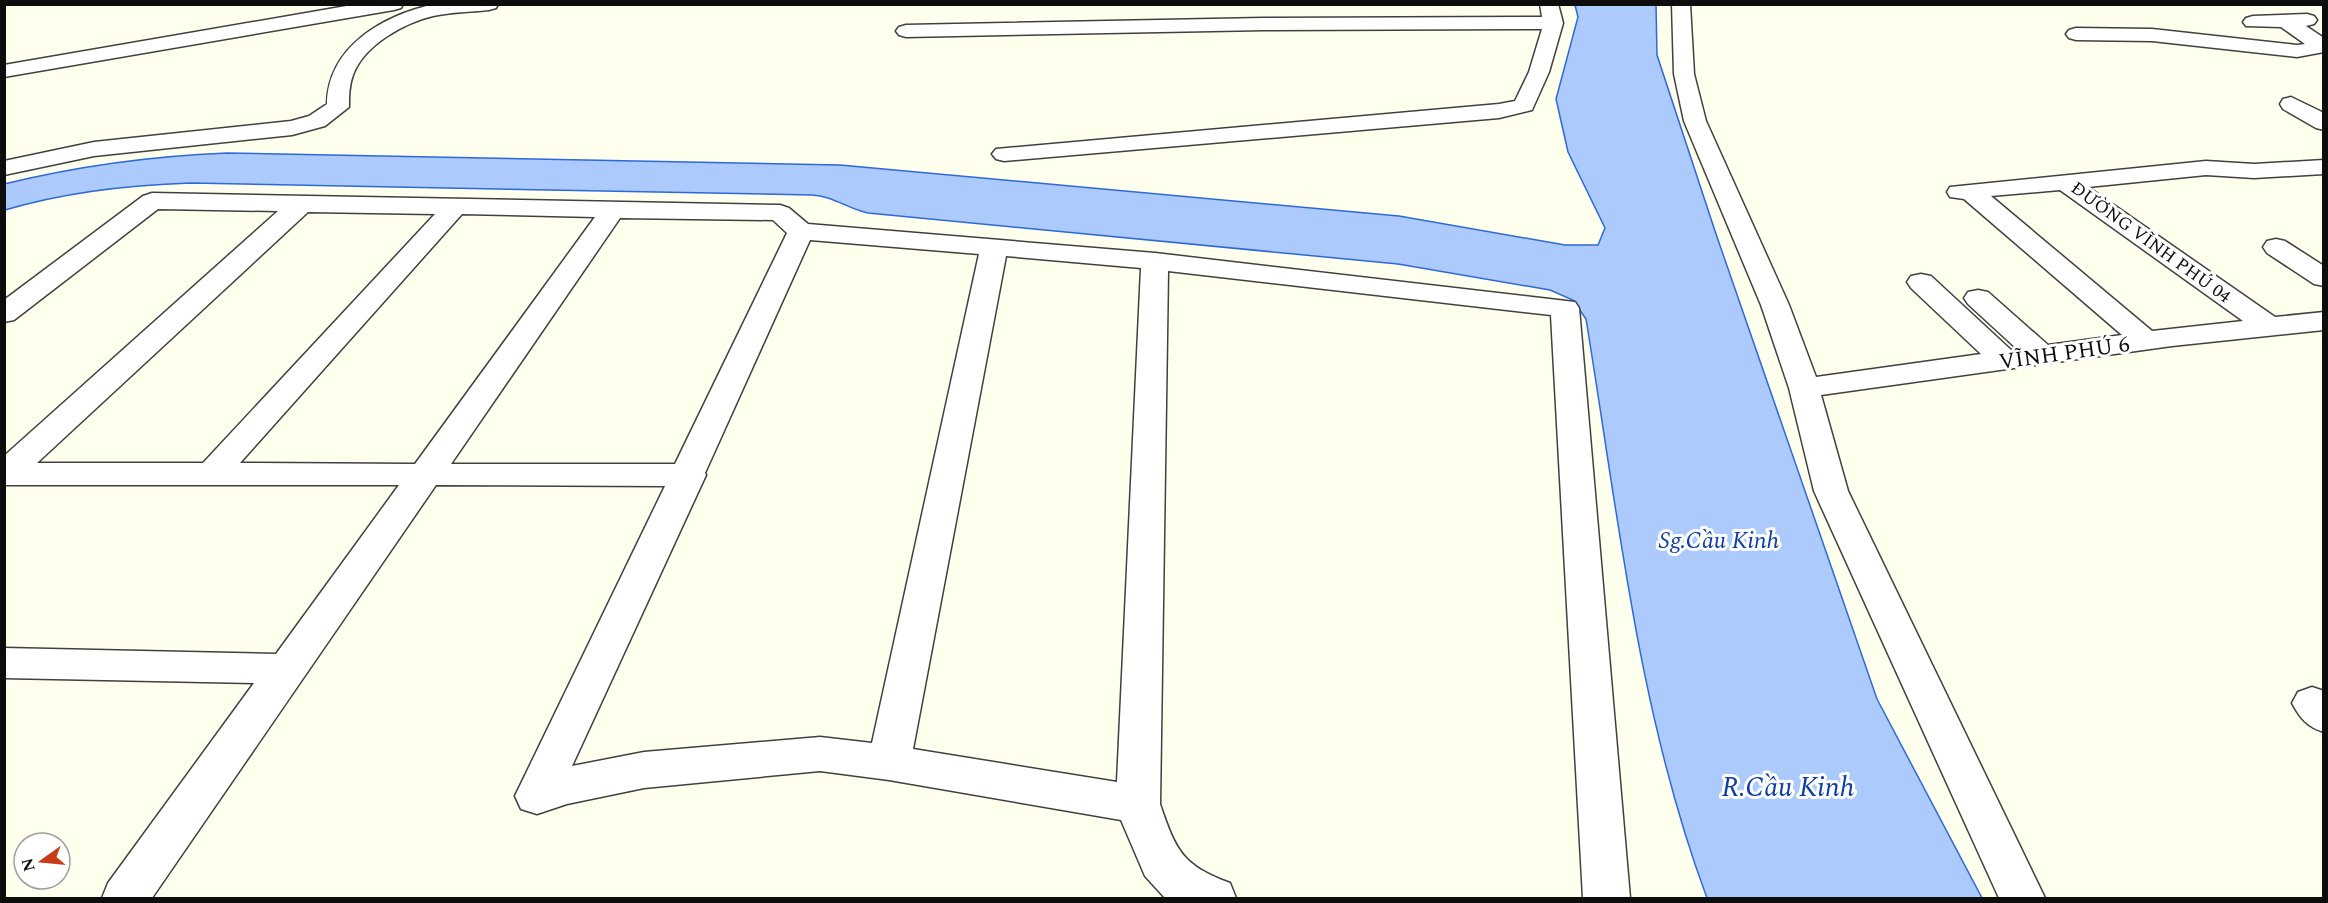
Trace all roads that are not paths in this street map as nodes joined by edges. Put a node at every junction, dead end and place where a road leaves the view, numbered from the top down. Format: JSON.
{"nodes":[{"id":1,"x":394,"y":4,"type":"edge"},
{"id":2,"x":489,"y":4,"type":"edge"},
{"id":3,"x":1681,"y":4,"type":"edge"},
{"id":4,"x":1551,"y":14,"type":"edge"},
{"id":5,"x":2324,"y":20,"type":"edge"},
{"id":6,"x":2253,"y":22,"type":"dead end"},
{"id":7,"x":2293,"y":26,"type":"junction"},
{"id":8,"x":906,"y":31,"type":"dead end"},
{"id":9,"x":2076,"y":34,"type":"dead end"},
{"id":10,"x":4,"y":70,"type":"edge"},
{"id":11,"x":2291,"y":104,"type":"dead end"},
{"id":12,"x":2324,"y":123,"type":"edge"},
{"id":13,"x":1004,"y":154,"type":"dead end"},
{"id":14,"x":2324,"y":167,"type":"edge"},
{"id":15,"x":4,"y":168,"type":"edge"},
{"id":16,"x":2065,"y":182,"type":"junction"},
{"id":17,"x":301,"y":204,"type":"junction"},
{"id":18,"x":455,"y":207,"type":"junction"},
{"id":19,"x":613,"y":210,"type":"junction"},
{"id":20,"x":801,"y":231,"type":"junction"},
{"id":21,"x":994,"y":247,"type":"junction"},
{"id":22,"x":2276,"y":247,"type":"dead end"},
{"id":23,"x":1155,"y":261,"type":"junction"},
{"id":24,"x":2324,"y":278,"type":"edge"},
{"id":25,"x":1921,"y":282,"type":"dead end"},
{"id":26,"x":1978,"y":298,"type":"dead end"},
{"id":27,"x":4,"y":314,"type":"edge"},
{"id":28,"x":2324,"y":321,"type":"edge"},
{"id":29,"x":2270,"y":327,"type":"junction"},
{"id":30,"x":2146,"y":341,"type":"junction"},
{"id":31,"x":2041,"y":355,"type":"junction"},
{"id":32,"x":2004,"y":360,"type":"junction"},
{"id":33,"x":1804,"y":388,"type":"junction"},
{"id":34,"x":5,"y":474,"type":"edge"},
{"id":35,"x":213,"y":474,"type":"junction"},
{"id":36,"x":426,"y":474,"type":"junction"},
{"id":37,"x":689,"y":475,"type":"junction"},
{"id":38,"x":4,"y":663,"type":"edge"},
{"id":39,"x":289,"y":669,"type":"junction"},
{"id":40,"x":889,"y":762,"type":"junction"},
{"id":41,"x":1138,"y":804,"type":"junction"},
{"id":42,"x":125,"y":898,"type":"edge"},
{"id":43,"x":1213,"y":898,"type":"edge"},
{"id":44,"x":1607,"y":898,"type":"edge"},
{"id":45,"x":2022,"y":898,"type":"edge"}],
"edges":[{"from":1,"to":10,"type":"street"},
{"from":2,"to":15,"type":"street"},
{"from":3,"to":33,"type":"street"},
{"from":4,"to":8,"type":"street"},
{"from":4,"to":13,"type":"street"},
{"from":5,"to":7,"type":"street"},
{"from":6,"to":7,"type":"street"},
{"from":7,"to":9,"type":"street"},
{"from":11,"to":12,"type":"street"},
{"from":14,"to":16,"type":"street","name":"ĐƯỜNG VĨNH PHÚ 04"},
{"from":16,"to":29,"type":"street","name":"ĐƯỜNG VĨNH PHÚ 04"},
{"from":16,"to":30,"type":"street"},
{"from":17,"to":18,"type":"street"},
{"from":17,"to":27,"type":"street"},
{"from":17,"to":34,"type":"street"},
{"from":18,"to":19,"type":"street"},
{"from":18,"to":35,"type":"street"},
{"from":19,"to":20,"type":"street"},
{"from":19,"to":36,"type":"street"},
{"from":20,"to":21,"type":"street"},
{"from":20,"to":37,"type":"street"},
{"from":21,"to":23,"type":"street"},
{"from":21,"to":40,"type":"street"},
{"from":22,"to":24,"type":"street"},
{"from":23,"to":41,"type":"street"},
{"from":23,"to":44,"type":"street"},
{"from":25,"to":32,"type":"street"},
{"from":26,"to":31,"type":"street"},
{"from":28,"to":29,"type":"street","name":"VĨNH PHÚ 6"},
{"from":29,"to":30,"type":"street","name":"VĨNH PHÚ 6"},
{"from":30,"to":31,"type":"street","name":"VĨNH PHÚ 6"},
{"from":31,"to":32,"type":"street","name":"VĨNH PHÚ 6"},
{"from":32,"to":33,"type":"street","name":"VĨNH PHÚ 6"},
{"from":33,"to":45,"type":"street"},
{"from":34,"to":35,"type":"street"},
{"from":35,"to":36,"type":"street"},
{"from":36,"to":37,"type":"street"},
{"from":36,"to":39,"type":"street"},
{"from":37,"to":40,"type":"street"},
{"from":38,"to":39,"type":"street"},
{"from":39,"to":42,"type":"street"},
{"from":40,"to":41,"type":"street"},
{"from":41,"to":43,"type":"street"}]}
